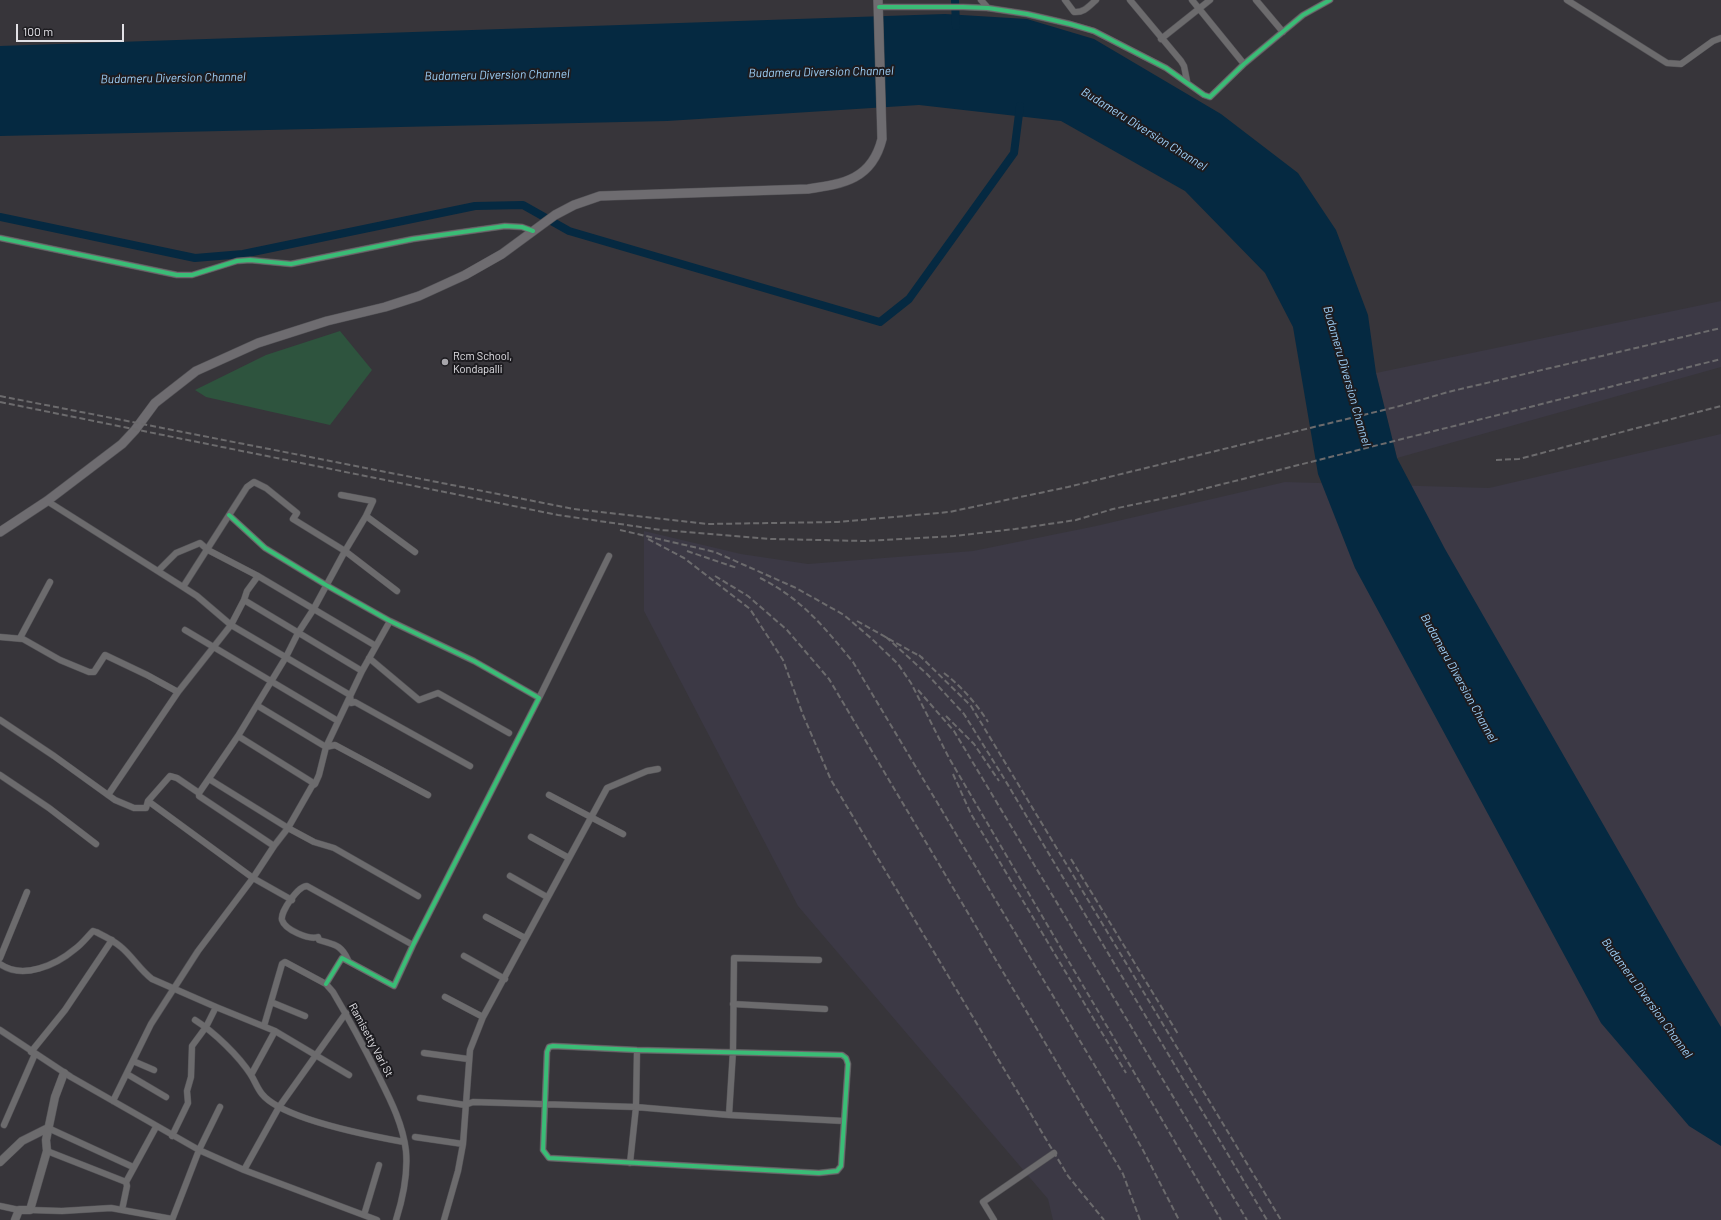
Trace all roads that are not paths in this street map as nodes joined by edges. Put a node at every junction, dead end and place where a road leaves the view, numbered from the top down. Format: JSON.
{"nodes":[{"id":1,"x":981,"y":0,"type":"edge"},
{"id":2,"x":1064,"y":0,"type":"edge"},
{"id":3,"x":1096,"y":0,"type":"edge"},
{"id":4,"x":1130,"y":0,"type":"edge"},
{"id":5,"x":1192,"y":0,"type":"edge"},
{"id":6,"x":1210,"y":0,"type":"edge"},
{"id":7,"x":1256,"y":0,"type":"edge"},
{"id":8,"x":1330,"y":0,"type":"edge"},
{"id":9,"x":1567,"y":0,"type":"edge"},
{"id":10,"x":879,"y":3,"type":"edge"},
{"id":11,"x":988,"y":8,"type":"junction"},
{"id":12,"x":1199,"y":9,"type":"junction"},
{"id":13,"x":1283,"y":32,"type":"junction"},
{"id":14,"x":1721,"y":38,"type":"edge"},
{"id":15,"x":1161,"y":39,"type":"junction"},
{"id":16,"x":1244,"y":64,"type":"junction"},
{"id":17,"x":1187,"y":81,"type":"junction"},
{"id":18,"x":533,"y":231,"type":"junction"},
{"id":19,"x":0,"y":238,"type":"edge"},
{"id":20,"x":341,"y":496,"type":"dead end"},
{"id":21,"x":47,"y":501,"type":"junction"},
{"id":22,"x":229,"y":515,"type":"junction"},
{"id":23,"x":366,"y":516,"type":"junction"},
{"id":24,"x":0,"y":532,"type":"edge"},
{"id":25,"x":208,"y":550,"type":"junction"},
{"id":26,"x":345,"y":550,"type":"junction"},
{"id":27,"x":415,"y":552,"type":"dead end"},
{"id":28,"x":609,"y":556,"type":"dead end"},
{"id":29,"x":158,"y":571,"type":"junction"},
{"id":30,"x":258,"y":576,"type":"junction"},
{"id":31,"x":50,"y":582,"type":"dead end"},
{"id":32,"x":326,"y":585,"type":"junction"},
{"id":33,"x":183,"y":587,"type":"junction"},
{"id":34,"x":397,"y":592,"type":"dead end"},
{"id":35,"x":244,"y":600,"type":"junction"},
{"id":36,"x":313,"y":610,"type":"junction"},
{"id":37,"x":390,"y":621,"type":"junction"},
{"id":38,"x":231,"y":625,"type":"junction"},
{"id":39,"x":185,"y":630,"type":"dead end"},
{"id":40,"x":298,"y":633,"type":"junction"},
{"id":41,"x":0,"y":637,"type":"edge"},
{"id":42,"x":20,"y":638,"type":"junction"},
{"id":43,"x":376,"y":646,"type":"junction"},
{"id":44,"x":214,"y":648,"type":"junction"},
{"id":45,"x":286,"y":657,"type":"junction"},
{"id":46,"x":369,"y":658,"type":"junction"},
{"id":47,"x":362,"y":671,"type":"junction"},
{"id":48,"x":271,"y":682,"type":"junction"},
{"id":49,"x":178,"y":692,"type":"junction"},
{"id":50,"x":350,"y":695,"type":"junction"},
{"id":51,"x":539,"y":698,"type":"junction"},
{"id":52,"x":258,"y":706,"type":"junction"},
{"id":53,"x":0,"y":720,"type":"edge"},
{"id":54,"x":338,"y":721,"type":"junction"},
{"id":55,"x":509,"y":733,"type":"dead end"},
{"id":56,"x":238,"y":736,"type":"junction"},
{"id":57,"x":326,"y":747,"type":"junction"},
{"id":58,"x":470,"y":766,"type":"dead end"},
{"id":59,"x":658,"y":769,"type":"dead end"},
{"id":60,"x":0,"y":775,"type":"edge"},
{"id":61,"x":209,"y":779,"type":"junction"},
{"id":62,"x":315,"y":784,"type":"junction"},
{"id":63,"x":199,"y":793,"type":"junction"},
{"id":64,"x":108,"y":795,"type":"junction"},
{"id":65,"x":428,"y":795,"type":"dead end"},
{"id":66,"x":549,"y":795,"type":"dead end"},
{"id":67,"x":148,"y":801,"type":"junction"},
{"id":68,"x":592,"y":818,"type":"junction"},
{"id":69,"x":288,"y":828,"type":"junction"},
{"id":70,"x":623,"y":834,"type":"dead end"},
{"id":71,"x":531,"y":837,"type":"dead end"},
{"id":72,"x":96,"y":844,"type":"dead end"},
{"id":73,"x":274,"y":846,"type":"junction"},
{"id":74,"x":569,"y":858,"type":"junction"},
{"id":75,"x":510,"y":876,"type":"dead end"},
{"id":76,"x":253,"y":878,"type":"junction"},
{"id":77,"x":27,"y":892,"type":"dead end"},
{"id":78,"x":418,"y":896,"type":"dead end"},
{"id":79,"x":547,"y":897,"type":"junction"},
{"id":80,"x":292,"y":900,"type":"junction"},
{"id":81,"x":486,"y":916,"type":"dead end"},
{"id":82,"x":525,"y":938,"type":"junction"},
{"id":83,"x":112,"y":940,"type":"junction"},
{"id":84,"x":413,"y":945,"type":"junction"},
{"id":85,"x":464,"y":956,"type":"dead end"},
{"id":86,"x":0,"y":958,"type":"edge"},
{"id":87,"x":348,"y":960,"type":"junction"},
{"id":88,"x":819,"y":960,"type":"dead end"},
{"id":89,"x":2,"y":966,"type":"edge"},
{"id":90,"x":0,"y":974,"type":"edge"},
{"id":91,"x":505,"y":978,"type":"junction"},
{"id":92,"x":326,"y":984,"type":"junction"},
{"id":93,"x":175,"y":989,"type":"junction"},
{"id":94,"x":445,"y":997,"type":"dead end"},
{"id":95,"x":271,"y":1002,"type":"junction"},
{"id":96,"x":733,"y":1004,"type":"junction"},
{"id":97,"x":216,"y":1007,"type":"junction"},
{"id":98,"x":825,"y":1010,"type":"dead end"},
{"id":99,"x":346,"y":1013,"type":"junction"},
{"id":100,"x":305,"y":1016,"type":"dead end"},
{"id":101,"x":483,"y":1018,"type":"junction"},
{"id":102,"x":195,"y":1020,"type":"dead end"},
{"id":103,"x":264,"y":1026,"type":"junction"},
{"id":104,"x":206,"y":1027,"type":"junction"},
{"id":105,"x":0,"y":1030,"type":"edge"},
{"id":106,"x":275,"y":1031,"type":"junction"},
{"id":107,"x":637,"y":1050,"type":"junction"},
{"id":108,"x":733,"y":1051,"type":"junction"},
{"id":109,"x":33,"y":1053,"type":"junction"},
{"id":110,"x":424,"y":1053,"type":"dead end"},
{"id":111,"x":316,"y":1054,"type":"junction"},
{"id":112,"x":468,"y":1059,"type":"junction"},
{"id":113,"x":133,"y":1061,"type":"junction"},
{"id":114,"x":154,"y":1070,"type":"dead end"},
{"id":115,"x":64,"y":1073,"type":"junction"},
{"id":116,"x":127,"y":1074,"type":"junction"},
{"id":117,"x":251,"y":1075,"type":"junction"},
{"id":118,"x":349,"y":1075,"type":"dead end"},
{"id":119,"x":166,"y":1097,"type":"dead end"},
{"id":120,"x":420,"y":1098,"type":"dead end"},
{"id":121,"x":113,"y":1100,"type":"junction"},
{"id":122,"x":544,"y":1103,"type":"junction"},
{"id":123,"x":466,"y":1105,"type":"junction"},
{"id":124,"x":220,"y":1107,"type":"dead end"},
{"id":125,"x":279,"y":1107,"type":"junction"},
{"id":126,"x":636,"y":1107,"type":"junction"},
{"id":127,"x":729,"y":1115,"type":"junction"},
{"id":128,"x":844,"y":1122,"type":"junction"},
{"id":129,"x":4,"y":1125,"type":"dead end"},
{"id":130,"x":156,"y":1127,"type":"junction"},
{"id":131,"x":48,"y":1128,"type":"junction"},
{"id":132,"x":172,"y":1136,"type":"junction"},
{"id":133,"x":415,"y":1137,"type":"dead end"},
{"id":134,"x":404,"y":1142,"type":"junction"},
{"id":135,"x":463,"y":1144,"type":"junction"},
{"id":136,"x":199,"y":1150,"type":"junction"},
{"id":137,"x":47,"y":1151,"type":"junction"},
{"id":138,"x":1054,"y":1153,"type":"dead end"},
{"id":139,"x":0,"y":1162,"type":"edge"},
{"id":140,"x":630,"y":1162,"type":"junction"},
{"id":141,"x":379,"y":1165,"type":"dead end"},
{"id":142,"x":133,"y":1167,"type":"junction"},
{"id":143,"x":244,"y":1170,"type":"junction"},
{"id":144,"x":126,"y":1182,"type":"junction"},
{"id":145,"x":0,"y":1206,"type":"edge"},
{"id":146,"x":20,"y":1210,"type":"junction"},
{"id":147,"x":30,"y":1210,"type":"junction"},
{"id":148,"x":122,"y":1210,"type":"junction"},
{"id":149,"x":364,"y":1215,"type":"junction"},
{"id":150,"x":15,"y":1220,"type":"edge"},
{"id":151,"x":172,"y":1220,"type":"edge"},
{"id":152,"x":377,"y":1220,"type":"edge"},
{"id":153,"x":396,"y":1220,"type":"edge"},
{"id":154,"x":444,"y":1220,"type":"edge"},
{"id":155,"x":994,"y":1220,"type":"edge"}],
"edges":[{"from":1,"to":11,"type":"street"},
{"from":2,"to":3,"type":"street"},
{"from":4,"to":15,"type":"street"},
{"from":5,"to":12,"type":"street"},
{"from":6,"to":12,"type":"street"},
{"from":7,"to":13,"type":"street"},
{"from":8,"to":13,"type":"street"},
{"from":9,"to":14,"type":"street"},
{"from":10,"to":11,"type":"street"},
{"from":10,"to":18,"type":"main road"},
{"from":11,"to":17,"type":"street"},
{"from":12,"to":15,"type":"street"},
{"from":12,"to":16,"type":"street"},
{"from":13,"to":16,"type":"street"},
{"from":15,"to":17,"type":"street"},
{"from":16,"to":17,"type":"street"},
{"from":18,"to":19,"type":"street"},
{"from":18,"to":21,"type":"main road"},
{"from":20,"to":23,"type":"street"},
{"from":21,"to":24,"type":"main road"},
{"from":21,"to":29,"type":"street"},
{"from":22,"to":25,"type":"street"},
{"from":22,"to":26,"type":"street"},
{"from":22,"to":32,"type":"street"},
{"from":23,"to":26,"type":"street"},
{"from":23,"to":27,"type":"street"},
{"from":25,"to":29,"type":"street"},
{"from":25,"to":30,"type":"street"},
{"from":25,"to":33,"type":"street"},
{"from":26,"to":32,"type":"street"},
{"from":26,"to":34,"type":"street"},
{"from":28,"to":51,"type":"street"},
{"from":29,"to":33,"type":"street"},
{"from":30,"to":35,"type":"street"},
{"from":30,"to":36,"type":"street"},
{"from":31,"to":42,"type":"street"},
{"from":32,"to":36,"type":"street"},
{"from":32,"to":37,"type":"street"},
{"from":33,"to":38,"type":"street"},
{"from":35,"to":38,"type":"street"},
{"from":35,"to":40,"type":"street"},
{"from":36,"to":40,"type":"street"},
{"from":36,"to":43,"type":"street"},
{"from":37,"to":43,"type":"street"},
{"from":37,"to":51,"type":"street"},
{"from":38,"to":44,"type":"street"},
{"from":38,"to":45,"type":"street"},
{"from":39,"to":44,"type":"street"},
{"from":40,"to":45,"type":"street"},
{"from":40,"to":47,"type":"street"},
{"from":41,"to":42,"type":"street"},
{"from":42,"to":49,"type":"street"},
{"from":43,"to":46,"type":"street"},
{"from":44,"to":48,"type":"street"},
{"from":44,"to":49,"type":"street"},
{"from":45,"to":48,"type":"street"},
{"from":45,"to":50,"type":"street"},
{"from":46,"to":47,"type":"street"},
{"from":46,"to":55,"type":"street"},
{"from":47,"to":50,"type":"street"},
{"from":48,"to":52,"type":"street"},
{"from":48,"to":54,"type":"street"},
{"from":49,"to":64,"type":"street"},
{"from":50,"to":54,"type":"street"},
{"from":50,"to":58,"type":"street"},
{"from":51,"to":84,"type":"street"},
{"from":52,"to":56,"type":"street"},
{"from":52,"to":57,"type":"street"},
{"from":53,"to":64,"type":"street"},
{"from":54,"to":57,"type":"street"},
{"from":56,"to":61,"type":"street"},
{"from":56,"to":62,"type":"street"},
{"from":57,"to":62,"type":"street"},
{"from":57,"to":65,"type":"street"},
{"from":59,"to":68,"type":"street"},
{"from":60,"to":72,"type":"street"},
{"from":61,"to":63,"type":"street"},
{"from":61,"to":69,"type":"street"},
{"from":62,"to":69,"type":"street"},
{"from":63,"to":67,"type":"street"},
{"from":63,"to":73,"type":"street"},
{"from":64,"to":67,"type":"street"},
{"from":66,"to":68,"type":"street"},
{"from":67,"to":76,"type":"street"},
{"from":68,"to":70,"type":"street"},
{"from":68,"to":74,"type":"street"},
{"from":69,"to":73,"type":"street"},
{"from":69,"to":78,"type":"street"},
{"from":71,"to":74,"type":"street"},
{"from":73,"to":76,"type":"street"},
{"from":74,"to":79,"type":"street"},
{"from":75,"to":79,"type":"street"},
{"from":76,"to":80,"type":"street"},
{"from":76,"to":93,"type":"street"},
{"from":77,"to":86,"type":"street"},
{"from":79,"to":82,"type":"street"},
{"from":80,"to":84,"type":"street"},
{"from":80,"to":87,"type":"street"},
{"from":81,"to":82,"type":"street"},
{"from":82,"to":91,"type":"street"},
{"from":83,"to":89,"type":"street"},
{"from":83,"to":93,"type":"street"},
{"from":83,"to":109,"type":"street"},
{"from":84,"to":87,"type":"street"},
{"from":85,"to":91,"type":"street"},
{"from":87,"to":92,"type":"street"},
{"from":88,"to":96,"type":"street"},
{"from":89,"to":90,"type":"street"},
{"from":91,"to":101,"type":"street"},
{"from":92,"to":95,"type":"street","name":"Ramisetty Vari St"},
{"from":92,"to":99,"type":"street","name":"Ramisetty Vari St"},
{"from":93,"to":97,"type":"street"},
{"from":93,"to":113,"type":"street"},
{"from":94,"to":101,"type":"street"},
{"from":95,"to":100,"type":"street"},
{"from":95,"to":103,"type":"street","name":"Ramisetty Vari St"},
{"from":96,"to":98,"type":"street"},
{"from":96,"to":108,"type":"street"},
{"from":97,"to":103,"type":"street"},
{"from":97,"to":104,"type":"street"},
{"from":99,"to":111,"type":"street"},
{"from":99,"to":134,"type":"street","name":"Ramisetty Vari St"},
{"from":101,"to":112,"type":"street"},
{"from":102,"to":104,"type":"street"},
{"from":103,"to":106,"type":"street"},
{"from":104,"to":117,"type":"street"},
{"from":104,"to":132,"type":"street"},
{"from":105,"to":109,"type":"street"},
{"from":106,"to":111,"type":"street"},
{"from":106,"to":117,"type":"street"},
{"from":107,"to":108,"type":"street"},
{"from":107,"to":122,"type":"street"},
{"from":107,"to":126,"type":"street"},
{"from":108,"to":127,"type":"street"},
{"from":108,"to":128,"type":"street"},
{"from":109,"to":115,"type":"street"},
{"from":109,"to":129,"type":"street"},
{"from":110,"to":112,"type":"street"},
{"from":111,"to":118,"type":"street"},
{"from":111,"to":125,"type":"street"},
{"from":112,"to":123,"type":"street"},
{"from":113,"to":114,"type":"street"},
{"from":113,"to":116,"type":"street"},
{"from":115,"to":121,"type":"street"},
{"from":115,"to":131,"type":"street"},
{"from":116,"to":119,"type":"street"},
{"from":116,"to":121,"type":"street"},
{"from":117,"to":125,"type":"street"},
{"from":120,"to":123,"type":"street"},
{"from":121,"to":130,"type":"street"},
{"from":122,"to":123,"type":"street"},
{"from":122,"to":126,"type":"street"},
{"from":122,"to":140,"type":"street"},
{"from":123,"to":135,"type":"street"},
{"from":124,"to":136,"type":"street"},
{"from":125,"to":134,"type":"street"},
{"from":125,"to":143,"type":"street"},
{"from":126,"to":127,"type":"street"},
{"from":126,"to":140,"type":"street"},
{"from":127,"to":128,"type":"street"},
{"from":128,"to":140,"type":"street"},
{"from":130,"to":132,"type":"street"},
{"from":130,"to":142,"type":"street"},
{"from":131,"to":137,"type":"street"},
{"from":131,"to":139,"type":"street"},
{"from":131,"to":142,"type":"street"},
{"from":132,"to":136,"type":"street"},
{"from":133,"to":135,"type":"street"},
{"from":134,"to":153,"type":"street","name":"Ramisetty Vari St"},
{"from":135,"to":154,"type":"street"},
{"from":136,"to":143,"type":"street"},
{"from":136,"to":151,"type":"street"},
{"from":137,"to":144,"type":"street"},
{"from":137,"to":147,"type":"street"},
{"from":138,"to":155,"type":"street"},
{"from":141,"to":149,"type":"street"},
{"from":142,"to":144,"type":"street"},
{"from":143,"to":149,"type":"street"},
{"from":144,"to":148,"type":"street"},
{"from":145,"to":146,"type":"street"},
{"from":146,"to":147,"type":"street"},
{"from":146,"to":150,"type":"street"},
{"from":147,"to":148,"type":"street"},
{"from":148,"to":151,"type":"street"},
{"from":149,"to":152,"type":"street"}]}
